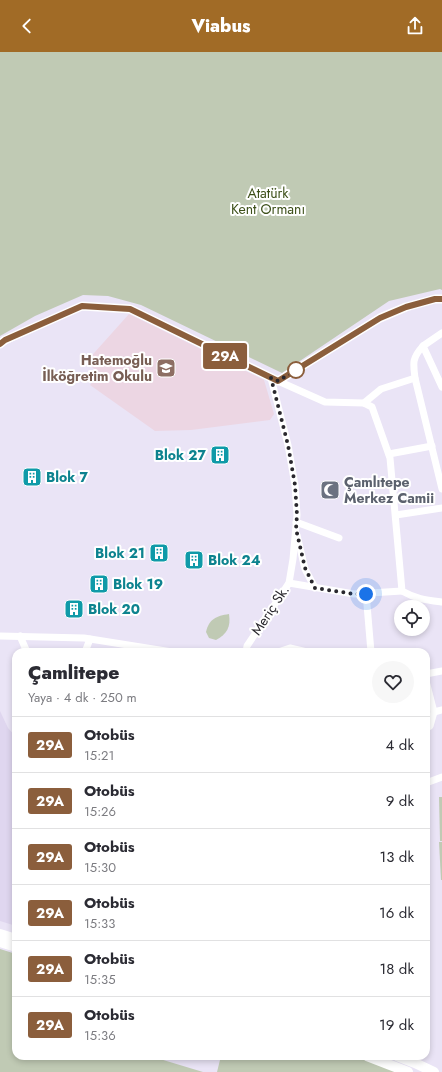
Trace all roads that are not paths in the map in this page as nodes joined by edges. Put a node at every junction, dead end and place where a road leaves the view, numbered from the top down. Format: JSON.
{"nodes":[{"id":1,"x":438,"y":299,"type":"edge"},
{"id":2,"x":442,"y":305,"type":"edge"},
{"id":3,"x":442,"y":333,"type":"edge"},
{"id":4,"x":0,"y":344,"type":"edge"},
{"id":5,"x":423,"y":346,"type":"junction"},
{"id":6,"x":415,"y":378,"type":"junction"},
{"id":7,"x":274,"y":379,"type":"junction"},
{"id":8,"x":442,"y":388,"type":"edge"},
{"id":9,"x":364,"y":403,"type":"junction"},
{"id":10,"x":432,"y":446,"type":"junction"},
{"id":11,"x":389,"y":454,"type":"junction"},
{"id":12,"x":442,"y":489,"type":"edge"},
{"id":13,"x":442,"y":508,"type":"edge"},
{"id":14,"x":396,"y":515,"type":"junction"},
{"id":15,"x":296,"y":526,"type":"junction"},
{"id":16,"x":339,"y":538,"type":"dead end"},
{"id":17,"x":289,"y":583,"type":"junction"},
{"id":18,"x":315,"y":588,"type":"junction"},
{"id":19,"x":402,"y":591,"type":"junction"},
{"id":20,"x":366,"y":594,"type":"junction"},
{"id":21,"x":442,"y":602,"type":"edge"},
{"id":22,"x":0,"y":636,"type":"edge"},
{"id":23,"x":20,"y":636,"type":"junction"},
{"id":24,"x":90,"y":639,"type":"junction"},
{"id":25,"x":25,"y":648,"type":"edge"},
{"id":26,"x":87,"y":648,"type":"edge"},
{"id":27,"x":127,"y":648,"type":"edge"},
{"id":28,"x":247,"y":648,"type":"edge"},
{"id":29,"x":371,"y":648,"type":"edge"},
{"id":30,"x":442,"y":672,"type":"edge"},
{"id":31,"x":430,"y":674,"type":"edge"},
{"id":32,"x":430,"y":696,"type":"edge"},
{"id":33,"x":442,"y":710,"type":"edge"},
{"id":34,"x":434,"y":712,"type":"junction"},
{"id":35,"x":430,"y":726,"type":"edge"},
{"id":36,"x":442,"y":777,"type":"edge"},
{"id":37,"x":430,"y":782,"type":"edge"},
{"id":38,"x":0,"y":934,"type":"edge"},
{"id":39,"x":12,"y":938,"type":"edge"},
{"id":40,"x":0,"y":942,"type":"edge"},
{"id":41,"x":12,"y":946,"type":"edge"},
{"id":42,"x":377,"y":1060,"type":"edge"},
{"id":43,"x":407,"y":1060,"type":"edge"},
{"id":44,"x":408,"y":1072,"type":"edge"},
{"id":45,"x":434,"y":1072,"type":"edge"}],
"edges":[{"from":1,"to":2,"type":"street"},
{"from":1,"to":7,"type":"street"},
{"from":3,"to":5,"type":"street"},
{"from":4,"to":7,"type":"street"},
{"from":5,"to":6,"type":"street"},
{"from":5,"to":8,"type":"street"},
{"from":6,"to":9,"type":"street"},
{"from":6,"to":10,"type":"street"},
{"from":7,"to":9,"type":"street"},
{"from":7,"to":15,"type":"street","name":"Meriç Sk."},
{"from":9,"to":11,"type":"street"},
{"from":10,"to":11,"type":"street"},
{"from":10,"to":12,"type":"street"},
{"from":11,"to":14,"type":"street"},
{"from":13,"to":14,"type":"street"},
{"from":14,"to":19,"type":"street"},
{"from":15,"to":16,"type":"street"},
{"from":15,"to":17,"type":"street","name":"Meriç Sk."},
{"from":15,"to":18,"type":"street"},
{"from":17,"to":18,"type":"street"},
{"from":17,"to":28,"type":"street","name":"Meriç Sk."},
{"from":18,"to":20,"type":"street"},
{"from":19,"to":20,"type":"street"},
{"from":19,"to":21,"type":"street"},
{"from":20,"to":29,"type":"street"},
{"from":22,"to":23,"type":"street"},
{"from":23,"to":24,"type":"street"},
{"from":23,"to":25,"type":"street"},
{"from":24,"to":26,"type":"street"},
{"from":24,"to":27,"type":"street"},
{"from":30,"to":31,"type":"street"},
{"from":32,"to":34,"type":"street"},
{"from":33,"to":34,"type":"street"},
{"from":34,"to":35,"type":"street"},
{"from":36,"to":37,"type":"street"},
{"from":38,"to":39,"type":"main road"},
{"from":40,"to":41,"type":"main road"},
{"from":42,"to":44,"type":"main road"},
{"from":43,"to":45,"type":"main road"}]}
